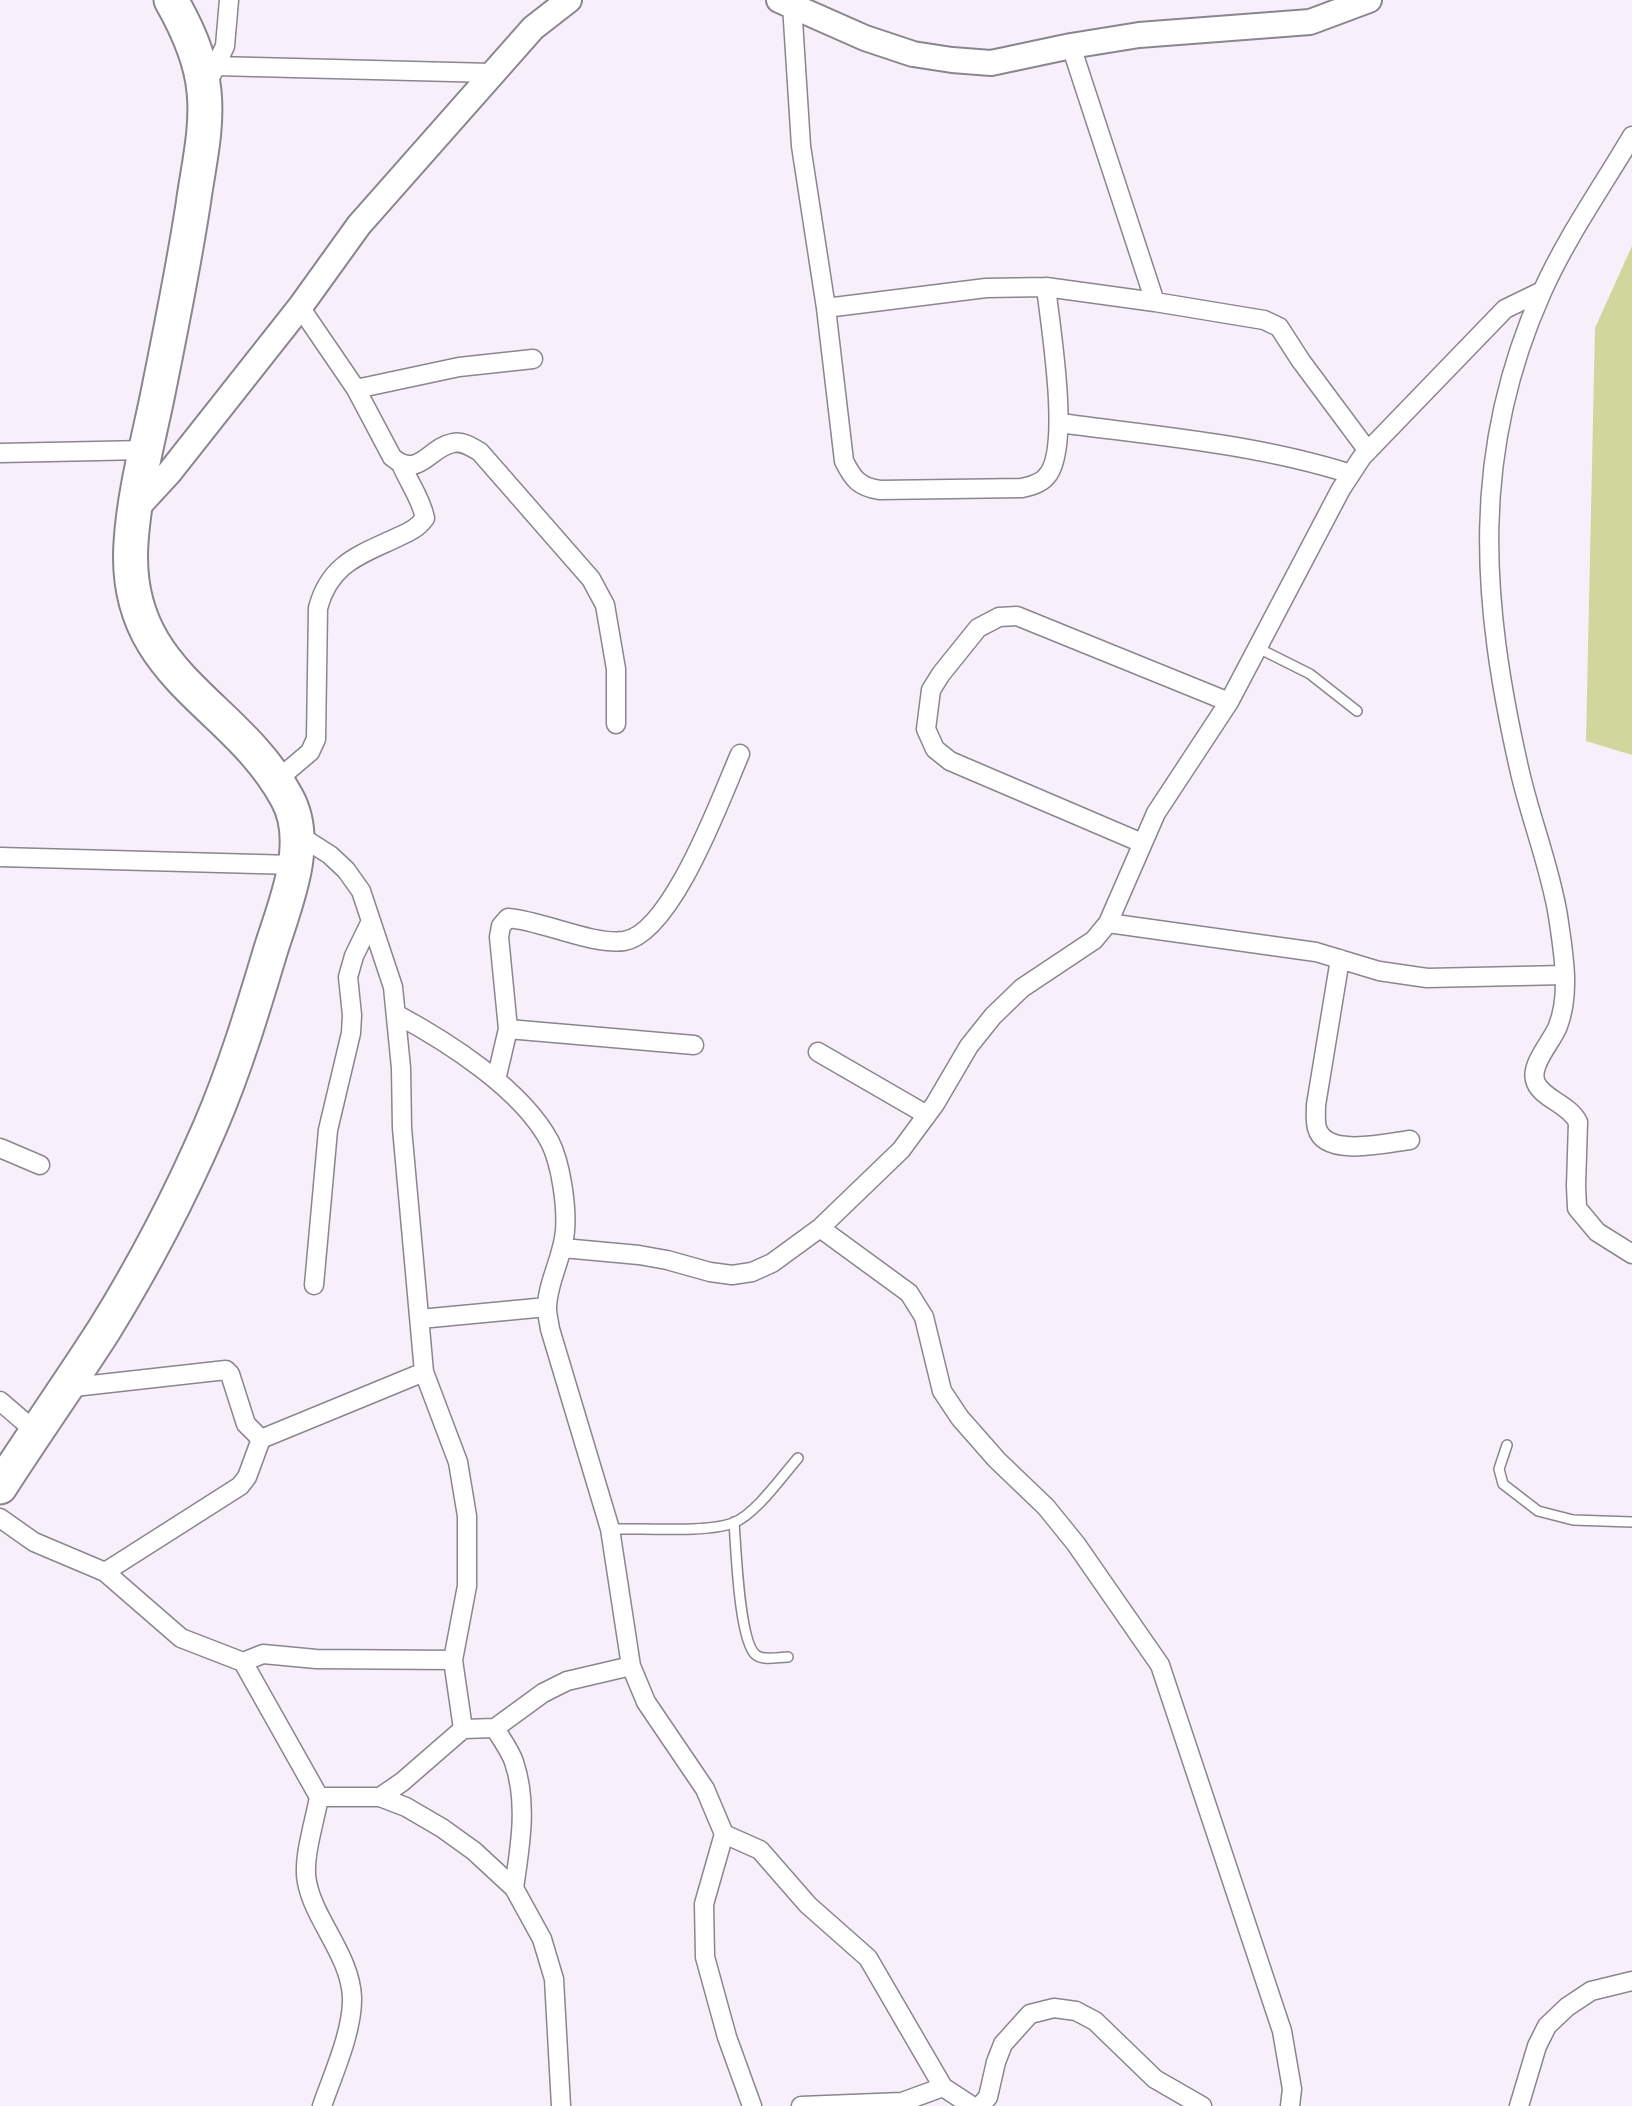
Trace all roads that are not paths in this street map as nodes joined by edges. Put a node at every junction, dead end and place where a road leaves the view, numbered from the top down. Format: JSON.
{"nodes":[{"id":1,"x":171,"y":0,"type":"edge"},
{"id":2,"x":229,"y":0,"type":"edge"},
{"id":3,"x":569,"y":0,"type":"edge"},
{"id":4,"x":1369,"y":0,"type":"edge"},
{"id":5,"x":786,"y":3,"type":"edge"},
{"id":6,"x":1071,"y":46,"type":"junction"},
{"id":7,"x":492,"y":73,"type":"junction"},
{"id":8,"x":210,"y":78,"type":"junction"},
{"id":9,"x":1632,"y":136,"type":"edge"},
{"id":10,"x":1046,"y":287,"type":"junction"},
{"id":11,"x":1542,"y":291,"type":"junction"},
{"id":12,"x":1155,"y":302,"type":"junction"},
{"id":13,"x":300,"y":307,"type":"junction"},
{"id":14,"x":826,"y":308,"type":"junction"},
{"id":15,"x":533,"y":359,"type":"dead end"},
{"id":16,"x":356,"y":389,"type":"junction"},
{"id":17,"x":1060,"y":423,"type":"junction"},
{"id":18,"x":146,"y":450,"type":"junction"},
{"id":19,"x":1368,"y":451,"type":"junction"},
{"id":20,"x":0,"y":453,"type":"edge"},
{"id":21,"x":401,"y":464,"type":"junction"},
{"id":22,"x":1351,"y":474,"type":"junction"},
{"id":23,"x":133,"y":513,"type":"junction"},
{"id":24,"x":1258,"y":648,"type":"junction"},
{"id":25,"x":1229,"y":702,"type":"junction"},
{"id":26,"x":1357,"y":711,"type":"dead end"},
{"id":27,"x":616,"y":724,"type":"dead end"},
{"id":28,"x":740,"y":754,"type":"dead end"},
{"id":29,"x":277,"y":780,"type":"junction"},
{"id":30,"x":1142,"y":843,"type":"junction"},
{"id":31,"x":296,"y":849,"type":"junction"},
{"id":32,"x":0,"y":857,"type":"edge"},
{"id":33,"x":371,"y":922,"type":"junction"},
{"id":34,"x":1108,"y":923,"type":"junction"},
{"id":35,"x":1340,"y":959,"type":"junction"},
{"id":36,"x":1565,"y":975,"type":"junction"},
{"id":37,"x":396,"y":1014,"type":"junction"},
{"id":38,"x":508,"y":1029,"type":"junction"},
{"id":39,"x":694,"y":1045,"type":"dead end"},
{"id":40,"x":818,"y":1052,"type":"dead end"},
{"id":41,"x":496,"y":1080,"type":"junction"},
{"id":42,"x":927,"y":1115,"type":"junction"},
{"id":43,"x":1410,"y":1140,"type":"dead end"},
{"id":44,"x":0,"y":1148,"type":"edge"},
{"id":45,"x":40,"y":1165,"type":"dead end"},
{"id":46,"x":820,"y":1228,"type":"junction"},
{"id":47,"x":564,"y":1248,"type":"junction"},
{"id":48,"x":1632,"y":1254,"type":"edge"},
{"id":49,"x":314,"y":1285,"type":"dead end"},
{"id":50,"x":547,"y":1307,"type":"junction"},
{"id":51,"x":420,"y":1320,"type":"junction"},
{"id":52,"x":424,"y":1372,"type":"junction"},
{"id":53,"x":65,"y":1388,"type":"junction"},
{"id":54,"x":0,"y":1401,"type":"edge"},
{"id":55,"x":36,"y":1432,"type":"junction"},
{"id":56,"x":261,"y":1439,"type":"junction"},
{"id":57,"x":1507,"y":1445,"type":"dead end"},
{"id":58,"x":798,"y":1458,"type":"dead end"},
{"id":59,"x":0,"y":1487,"type":"edge"},
{"id":60,"x":0,"y":1518,"type":"edge"},
{"id":61,"x":734,"y":1522,"type":"junction"},
{"id":62,"x":1632,"y":1522,"type":"edge"},
{"id":63,"x":610,"y":1529,"type":"junction"},
{"id":64,"x":105,"y":1572,"type":"junction"},
{"id":65,"x":788,"y":1657,"type":"dead end"},
{"id":66,"x":453,"y":1660,"type":"junction"},
{"id":67,"x":243,"y":1662,"type":"junction"},
{"id":68,"x":631,"y":1666,"type":"junction"},
{"id":69,"x":495,"y":1728,"type":"junction"},
{"id":70,"x":464,"y":1729,"type":"junction"},
{"id":71,"x":319,"y":1797,"type":"junction"},
{"id":72,"x":380,"y":1797,"type":"junction"},
{"id":73,"x":724,"y":1834,"type":"junction"},
{"id":74,"x":514,"y":1888,"type":"junction"},
{"id":75,"x":1632,"y":1981,"type":"edge"},
{"id":76,"x":943,"y":2087,"type":"junction"},
{"id":77,"x":322,"y":2106,"type":"edge"},
{"id":78,"x":561,"y":2106,"type":"edge"},
{"id":79,"x":752,"y":2106,"type":"edge"},
{"id":80,"x":801,"y":2106,"type":"edge"},
{"id":81,"x":972,"y":2106,"type":"edge"},
{"id":82,"x":980,"y":2106,"type":"edge"},
{"id":83,"x":1202,"y":2106,"type":"edge"},
{"id":84,"x":1290,"y":2106,"type":"edge"},
{"id":85,"x":1519,"y":2106,"type":"edge"}],
"edges":[{"from":1,"to":8,"type":"highway"},
{"from":2,"to":8,"type":"street"},
{"from":3,"to":7,"type":"street"},
{"from":4,"to":6,"type":"street"},
{"from":5,"to":6,"type":"street"},
{"from":5,"to":14,"type":"street"},
{"from":6,"to":12,"type":"street"},
{"from":7,"to":8,"type":"street"},
{"from":7,"to":13,"type":"street"},
{"from":8,"to":18,"type":"highway"},
{"from":9,"to":11,"type":"street"},
{"from":10,"to":12,"type":"street"},
{"from":10,"to":14,"type":"street"},
{"from":10,"to":17,"type":"street"},
{"from":11,"to":19,"type":"street"},
{"from":11,"to":36,"type":"street"},
{"from":12,"to":19,"type":"street"},
{"from":13,"to":16,"type":"street"},
{"from":13,"to":23,"type":"street"},
{"from":14,"to":17,"type":"street"},
{"from":15,"to":16,"type":"street"},
{"from":16,"to":21,"type":"street"},
{"from":17,"to":22,"type":"street"},
{"from":18,"to":20,"type":"street"},
{"from":18,"to":23,"type":"highway"},
{"from":19,"to":22,"type":"street"},
{"from":21,"to":27,"type":"street"},
{"from":21,"to":29,"type":"street"},
{"from":22,"to":24,"type":"street"},
{"from":23,"to":29,"type":"highway"},
{"from":24,"to":25,"type":"street"},
{"from":24,"to":26,"type":"lane"},
{"from":25,"to":30,"type":"street"},
{"from":25,"to":30,"type":"street"},
{"from":28,"to":38,"type":"street"},
{"from":29,"to":31,"type":"highway"},
{"from":30,"to":34,"type":"street"},
{"from":31,"to":32,"type":"street"},
{"from":31,"to":33,"type":"street"},
{"from":31,"to":53,"type":"highway"},
{"from":33,"to":37,"type":"street"},
{"from":33,"to":49,"type":"street"},
{"from":34,"to":35,"type":"street"},
{"from":34,"to":42,"type":"street"},
{"from":35,"to":36,"type":"street"},
{"from":35,"to":43,"type":"street"},
{"from":36,"to":48,"type":"street"},
{"from":37,"to":41,"type":"street"},
{"from":37,"to":51,"type":"street"},
{"from":38,"to":39,"type":"street"},
{"from":38,"to":41,"type":"street"},
{"from":40,"to":42,"type":"street"},
{"from":41,"to":47,"type":"street"},
{"from":42,"to":46,"type":"street"},
{"from":44,"to":45,"type":"street"},
{"from":46,"to":47,"type":"street"},
{"from":46,"to":84,"type":"street"},
{"from":47,"to":50,"type":"street"},
{"from":50,"to":51,"type":"street"},
{"from":50,"to":63,"type":"street"},
{"from":51,"to":52,"type":"street"},
{"from":52,"to":56,"type":"street"},
{"from":52,"to":66,"type":"street"},
{"from":53,"to":55,"type":"highway"},
{"from":53,"to":56,"type":"street"},
{"from":54,"to":55,"type":"street"},
{"from":55,"to":59,"type":"highway"},
{"from":56,"to":64,"type":"street"},
{"from":57,"to":62,"type":"lane"},
{"from":58,"to":61,"type":"lane"},
{"from":60,"to":64,"type":"street"},
{"from":61,"to":63,"type":"lane"},
{"from":61,"to":65,"type":"lane"},
{"from":63,"to":68,"type":"street"},
{"from":64,"to":67,"type":"street"},
{"from":66,"to":67,"type":"street"},
{"from":66,"to":70,"type":"street"},
{"from":67,"to":71,"type":"street"},
{"from":68,"to":69,"type":"street"},
{"from":68,"to":73,"type":"street"},
{"from":69,"to":70,"type":"street"},
{"from":69,"to":74,"type":"street"},
{"from":70,"to":72,"type":"street"},
{"from":71,"to":72,"type":"street"},
{"from":71,"to":77,"type":"street"},
{"from":72,"to":74,"type":"street"},
{"from":73,"to":76,"type":"street"},
{"from":73,"to":79,"type":"street"},
{"from":74,"to":78,"type":"street"},
{"from":75,"to":85,"type":"street"},
{"from":76,"to":80,"type":"street"},
{"from":76,"to":81,"type":"street"},
{"from":82,"to":83,"type":"street"}]}
